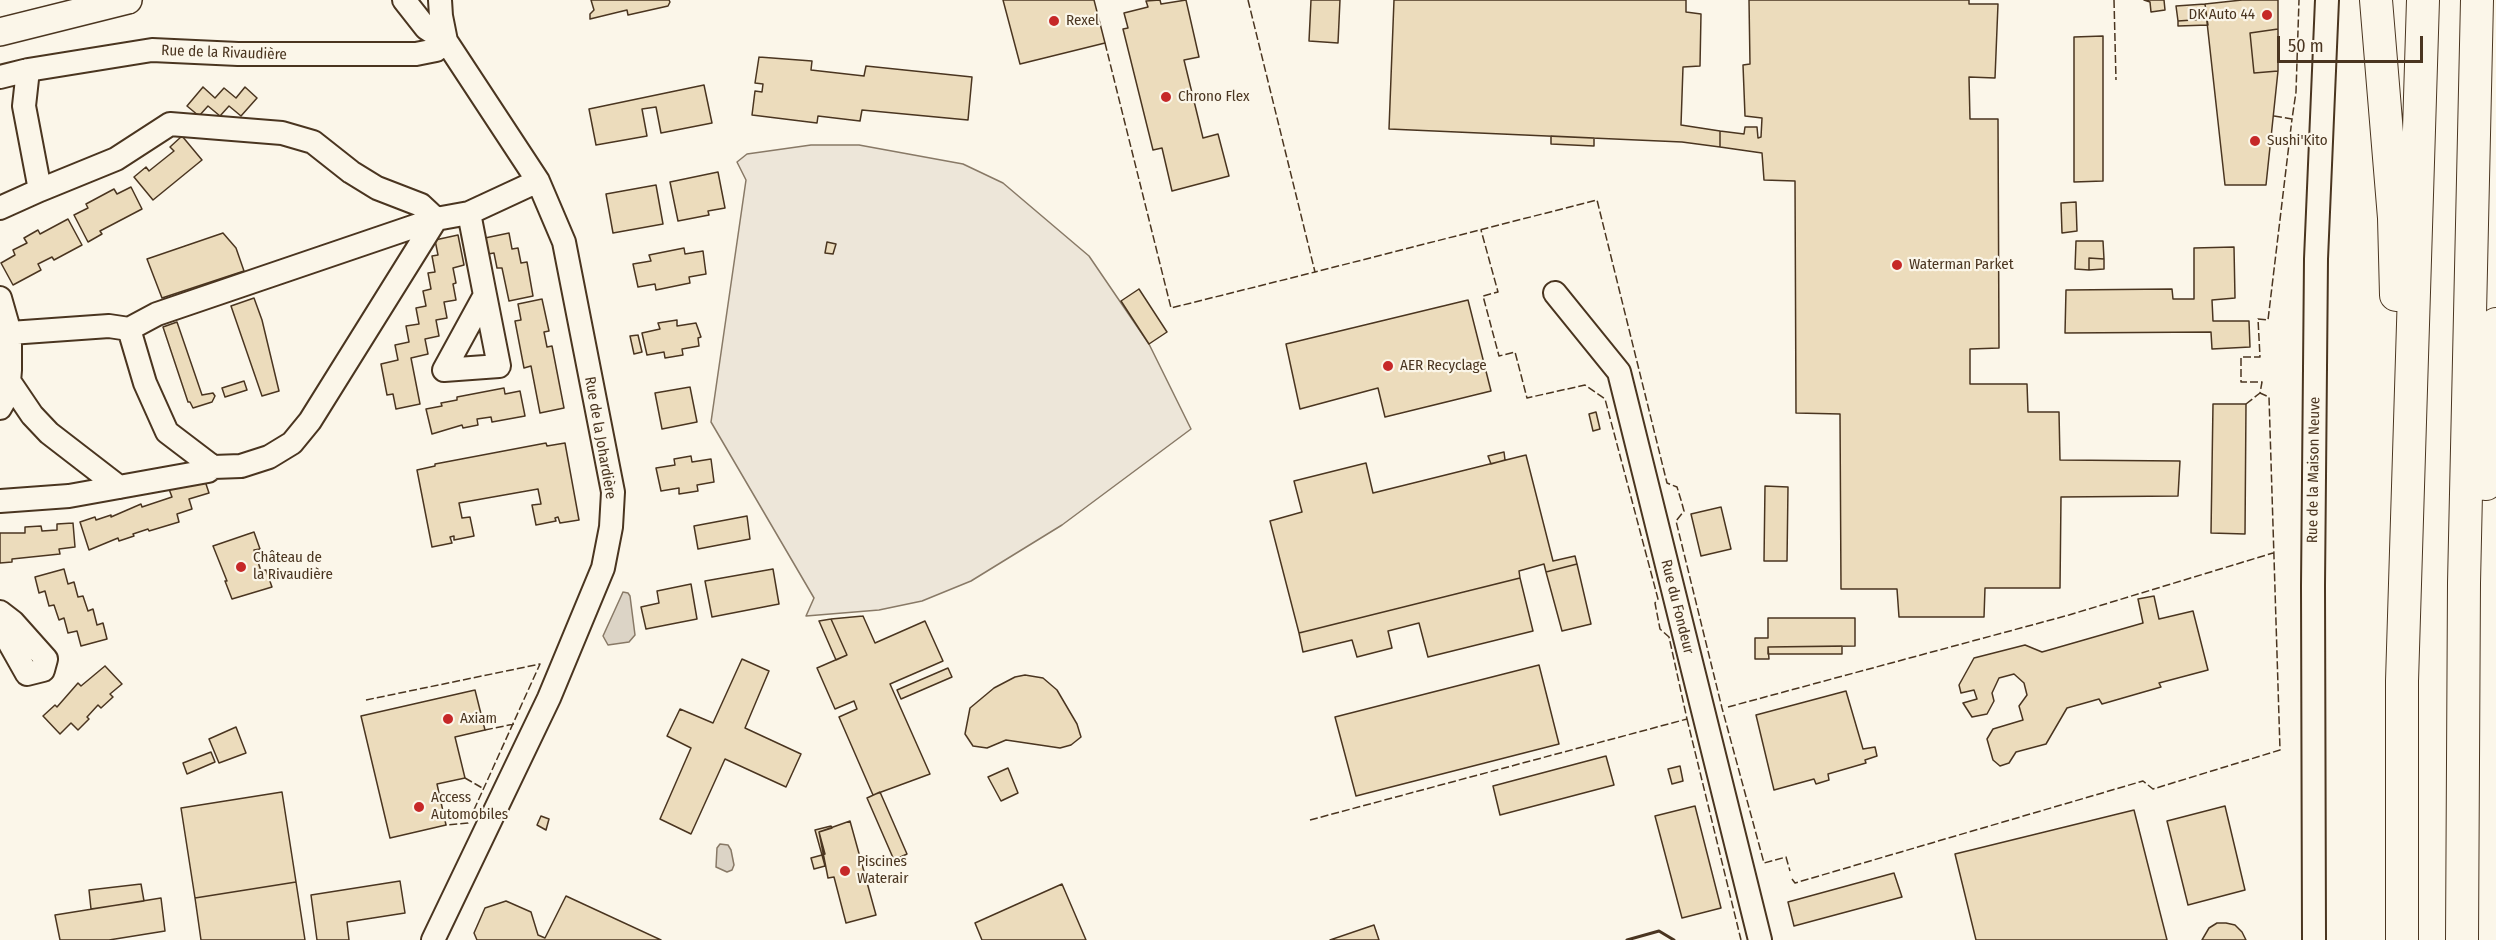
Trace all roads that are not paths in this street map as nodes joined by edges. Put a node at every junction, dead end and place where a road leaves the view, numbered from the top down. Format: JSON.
{"nodes":[{"id":1,"x":128,"y":0,"type":"edge"},
{"id":2,"x":404,"y":0,"type":"edge"},
{"id":3,"x":440,"y":0,"type":"edge"},
{"id":4,"x":2327,"y":0,"type":"edge"},
{"id":5,"x":2376,"y":0,"type":"edge"},
{"id":6,"x":2423,"y":0,"type":"edge"},
{"id":7,"x":2477,"y":0,"type":"edge"},
{"id":8,"x":0,"y":32,"type":"edge"},
{"id":9,"x":446,"y":40,"type":"junction"},
{"id":10,"x":28,"y":70,"type":"junction"},
{"id":11,"x":0,"y":77,"type":"edge"},
{"id":12,"x":538,"y":182,"type":"junction"},
{"id":13,"x":40,"y":190,"type":"junction"},
{"id":14,"x":0,"y":208,"type":"edge"},
{"id":15,"x":469,"y":213,"type":"junction"},
{"id":16,"x":436,"y":219,"type":"junction"},
{"id":17,"x":1555,"y":293,"type":"dead end"},
{"id":18,"x":485,"y":295,"type":"dead end"},
{"id":19,"x":0,"y":298,"type":"edge"},
{"id":20,"x":2496,"y":324,"type":"edge"},
{"id":21,"x":129,"y":329,"type":"junction"},
{"id":22,"x":10,"y":333,"type":"junction"},
{"id":23,"x":9,"y":381,"type":"junction"},
{"id":24,"x":2413,"y":384,"type":"junction"},
{"id":25,"x":0,"y":408,"type":"edge"},
{"id":26,"x":213,"y":467,"type":"junction"},
{"id":27,"x":119,"y":487,"type":"junction"},
{"id":28,"x":0,"y":501,"type":"edge"},
{"id":29,"x":2464,"y":583,"type":"junction"},
{"id":30,"x":0,"y":612,"type":"edge"},
{"id":31,"x":0,"y":626,"type":"edge"},
{"id":32,"x":433,"y":940,"type":"edge"},
{"id":33,"x":1760,"y":940,"type":"edge"},
{"id":34,"x":2314,"y":940,"type":"edge"},
{"id":35,"x":2402,"y":940,"type":"edge"},
{"id":36,"x":2462,"y":940,"type":"edge"}],
"edges":[{"from":1,"to":8,"type":"main road"},
{"from":2,"to":9,"type":"street","name":"Rue de la Johardière"},
{"from":3,"to":9,"type":"street","name":"Rue de la Johardière"},
{"from":4,"to":34,"type":"street","name":"Rue de la Maison Neuve"},
{"from":5,"to":24,"type":"highway"},
{"from":6,"to":24,"type":"highway"},
{"from":7,"to":29,"type":"highway"},
{"from":9,"to":10,"type":"street","name":"Rue de la Rivaudière"},
{"from":9,"to":12,"type":"street","name":"Rue de la Johardière"},
{"from":10,"to":11,"type":"street","name":"Rue de la Rivaudière"},
{"from":10,"to":13,"type":"street"},
{"from":12,"to":15,"type":"street"},
{"from":12,"to":32,"type":"street","name":"Rue de la Johardière"},
{"from":13,"to":14,"type":"street"},
{"from":13,"to":16,"type":"street"},
{"from":15,"to":16,"type":"street"},
{"from":15,"to":18,"type":"street"},
{"from":16,"to":21,"type":"street"},
{"from":16,"to":26,"type":"street"},
{"from":17,"to":33,"type":"street","name":"Rue du Fondeur"},
{"from":19,"to":22,"type":"street"},
{"from":20,"to":29,"type":"highway"},
{"from":21,"to":22,"type":"street"},
{"from":21,"to":26,"type":"street"},
{"from":22,"to":23,"type":"street"},
{"from":23,"to":25,"type":"street"},
{"from":23,"to":27,"type":"street"},
{"from":24,"to":35,"type":"highway"},
{"from":26,"to":27,"type":"street"},
{"from":27,"to":28,"type":"street"},
{"from":29,"to":36,"type":"highway"},
{"from":30,"to":31,"type":"street"}]}
